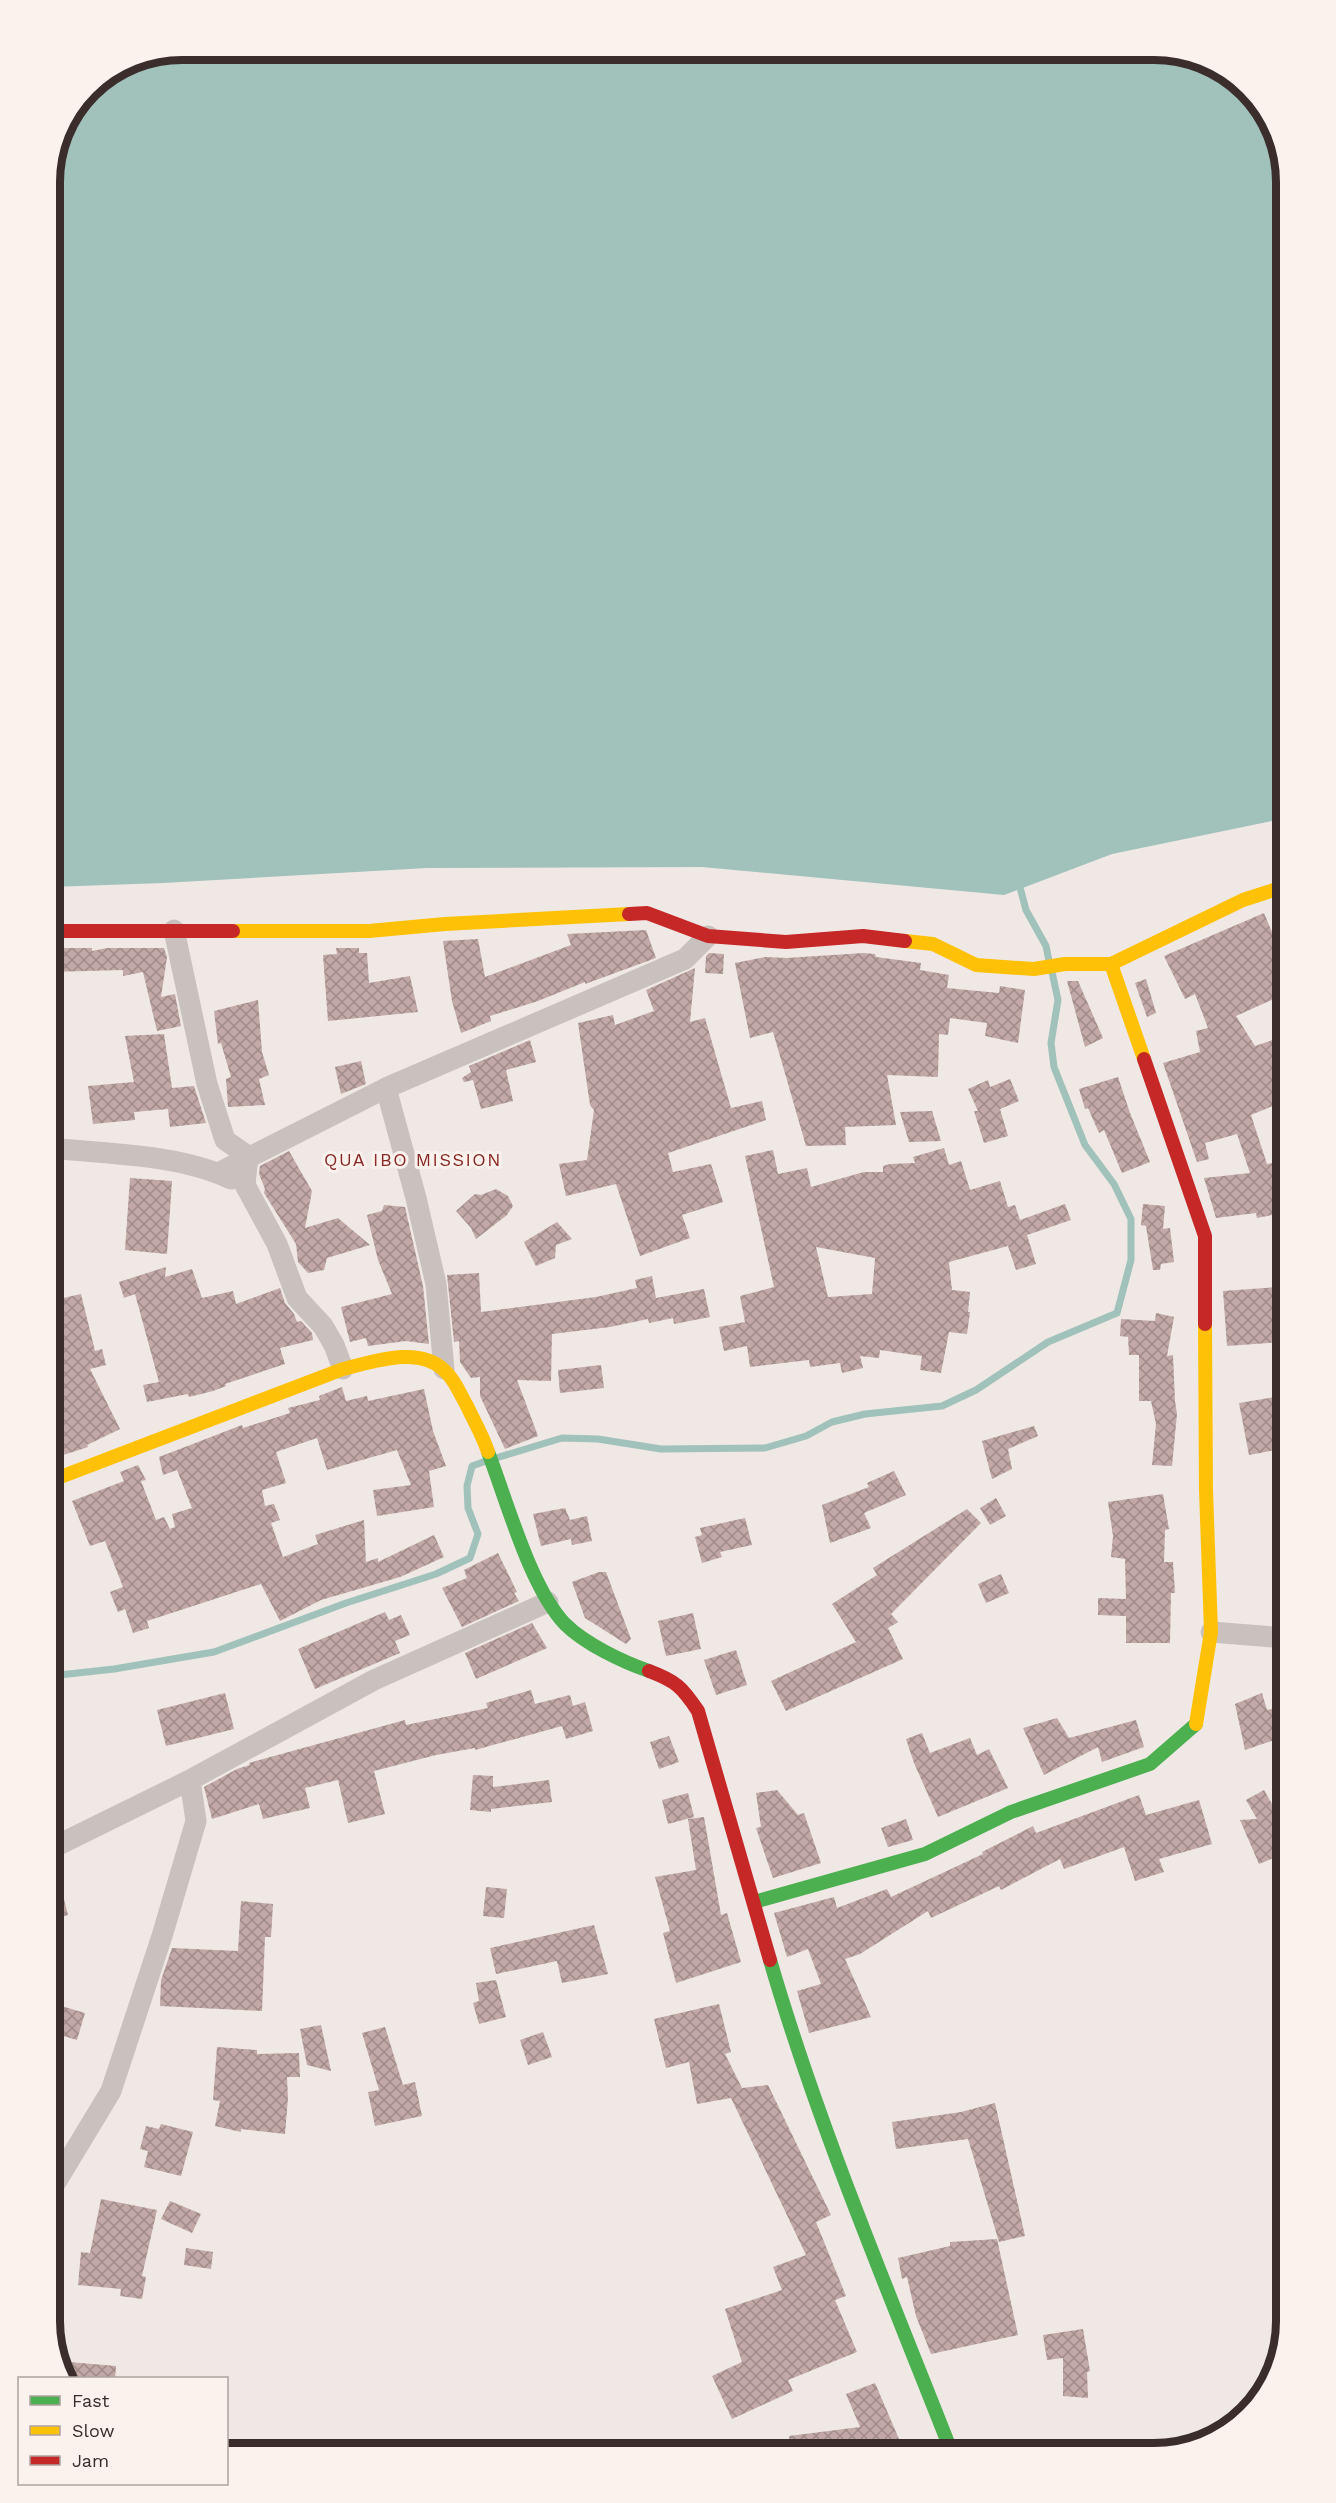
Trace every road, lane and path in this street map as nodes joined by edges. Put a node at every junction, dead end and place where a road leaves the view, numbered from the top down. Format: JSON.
{"nodes":[{"id":1,"x":1276,"y":890,"type":"edge"},
{"id":2,"x":174,"y":930,"type":"junction"},
{"id":3,"x":60,"y":931,"type":"edge"},
{"id":4,"x":708,"y":936,"type":"junction"},
{"id":5,"x":1111,"y":964,"type":"junction"},
{"id":6,"x":386,"y":1088,"type":"junction"},
{"id":7,"x":60,"y":1149,"type":"edge"},
{"id":8,"x":248,"y":1156,"type":"junction"},
{"id":9,"x":218,"y":1173,"type":"junction"},
{"id":10,"x":245,"y":1185,"type":"junction"},
{"id":11,"x":343,"y":1369,"type":"junction"},
{"id":12,"x":444,"y":1369,"type":"junction"},
{"id":13,"x":60,"y":1477,"type":"edge"},
{"id":14,"x":548,"y":1602,"type":"junction"},
{"id":15,"x":1211,"y":1632,"type":"junction"},
{"id":16,"x":1276,"y":1637,"type":"edge"},
{"id":17,"x":190,"y":1780,"type":"junction"},
{"id":18,"x":60,"y":1844,"type":"edge"},
{"id":19,"x":754,"y":1902,"type":"junction"},
{"id":20,"x":60,"y":2175,"type":"edge"},
{"id":21,"x":948,"y":2443,"type":"edge"}],
"edges":[{"from":1,"to":5,"type":"street"},
{"from":2,"to":3,"type":"street"},
{"from":2,"to":4,"type":"street"},
{"from":2,"to":8,"type":"street"},
{"from":4,"to":5,"type":"street"},
{"from":4,"to":6,"type":"street"},
{"from":5,"to":15,"type":"street"},
{"from":6,"to":8,"type":"street"},
{"from":6,"to":12,"type":"street"},
{"from":7,"to":9,"type":"street"},
{"from":8,"to":9,"type":"street"},
{"from":8,"to":10,"type":"street"},
{"from":9,"to":10,"type":"street"},
{"from":10,"to":11,"type":"street"},
{"from":11,"to":12,"type":"street"},
{"from":11,"to":13,"type":"street"},
{"from":12,"to":14,"type":"street"},
{"from":14,"to":17,"type":"street"},
{"from":14,"to":19,"type":"street"},
{"from":15,"to":16,"type":"street"},
{"from":15,"to":19,"type":"street"},
{"from":17,"to":18,"type":"street"},
{"from":17,"to":20,"type":"street"},
{"from":19,"to":21,"type":"street"}]}
